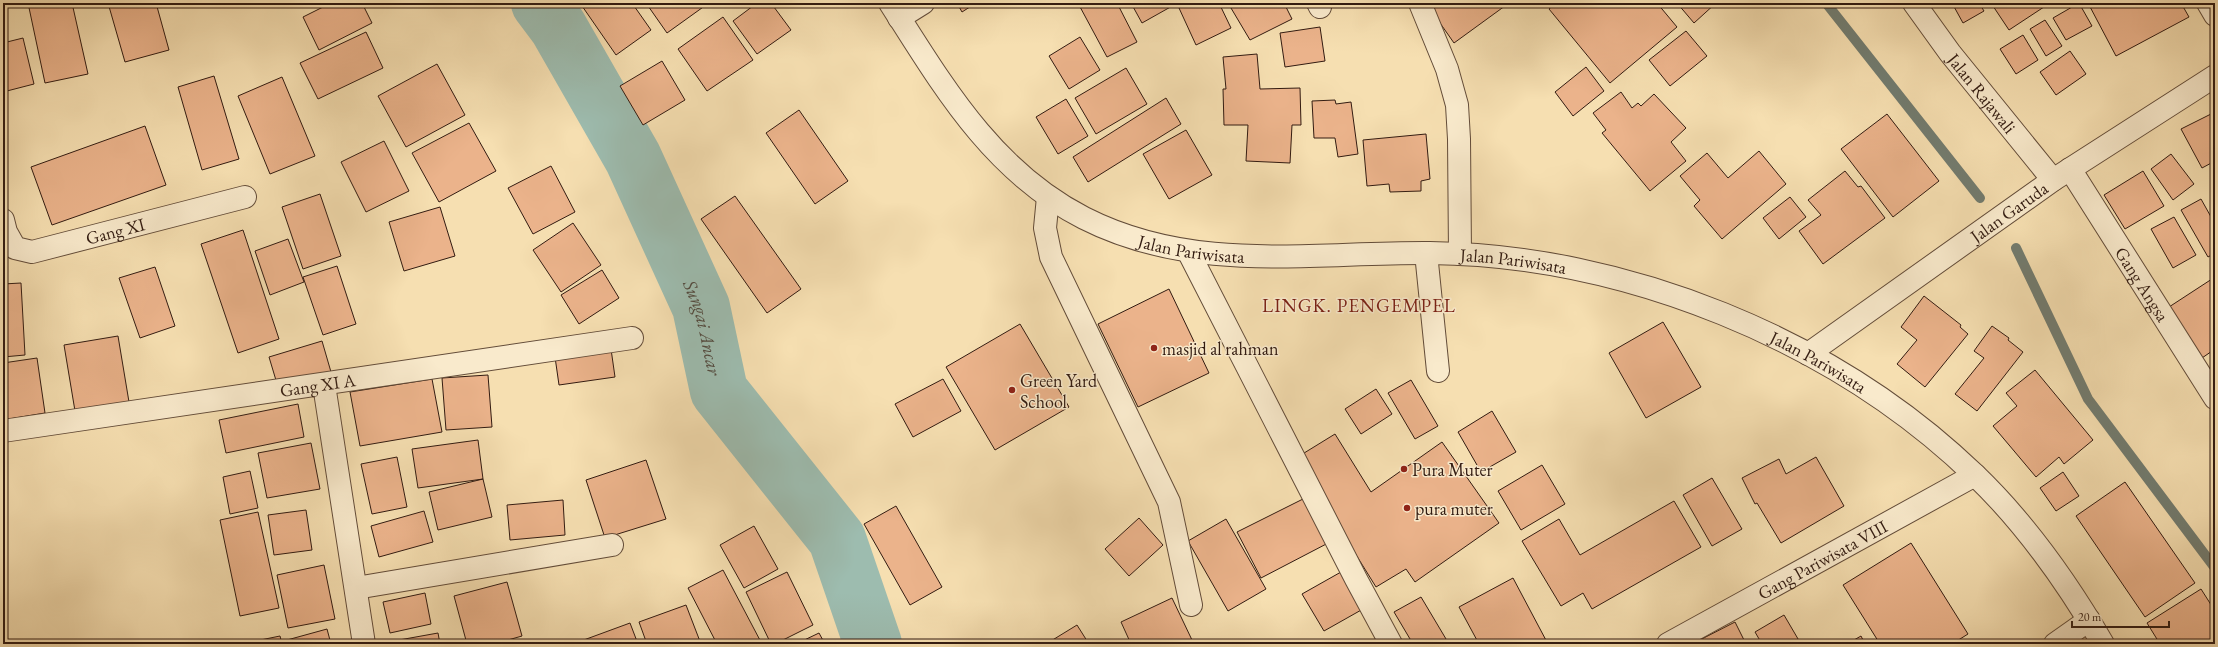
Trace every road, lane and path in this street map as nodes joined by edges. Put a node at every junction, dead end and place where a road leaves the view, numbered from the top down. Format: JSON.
{"nodes":[{"id":1,"x":923,"y":3,"type":"edge"},
{"id":2,"x":1420,"y":3,"type":"edge"},
{"id":3,"x":1914,"y":3,"type":"edge"},
{"id":4,"x":2208,"y":3,"type":"edge"},
{"id":5,"x":894,"y":10,"type":"edge"},
{"id":6,"x":2215,"y":15,"type":"edge"},
{"id":7,"x":2215,"y":76,"type":"edge"},
{"id":8,"x":2061,"y":175,"type":"junction"},
{"id":9,"x":245,"y":197,"type":"dead end"},
{"id":10,"x":1048,"y":197,"type":"junction"},
{"id":11,"x":3,"y":220,"type":"edge"},
{"id":12,"x":1188,"y":251,"type":"junction"},
{"id":13,"x":1426,"y":253,"type":"junction"},
{"id":14,"x":1460,"y":254,"type":"junction"},
{"id":15,"x":632,"y":338,"type":"dead end"},
{"id":16,"x":1808,"y":354,"type":"junction"},
{"id":17,"x":1438,"y":371,"type":"dead end"},
{"id":18,"x":324,"y":385,"type":"junction"},
{"id":19,"x":2215,"y":398,"type":"edge"},
{"id":20,"x":3,"y":431,"type":"edge"},
{"id":21,"x":1975,"y":475,"type":"junction"},
{"id":22,"x":612,"y":545,"type":"dead end"},
{"id":23,"x":356,"y":588,"type":"junction"},
{"id":24,"x":1191,"y":604,"type":"dead end"},
{"id":25,"x":2089,"y":620,"type":"junction"},
{"id":26,"x":364,"y":644,"type":"edge"},
{"id":27,"x":1392,"y":644,"type":"edge"},
{"id":28,"x":1668,"y":644,"type":"edge"},
{"id":29,"x":2055,"y":644,"type":"edge"},
{"id":30,"x":2103,"y":644,"type":"edge"}],
"edges":[{"from":1,"to":5,"type":"street"},
{"from":2,"to":14,"type":"street"},
{"from":3,"to":8,"type":"street","name":"Jalan Rajawali"},
{"from":4,"to":6,"type":"street"},
{"from":5,"to":10,"type":"street","name":"Jalan Pariwisata"},
{"from":7,"to":8,"type":"street","name":"Jalan Garuda"},
{"from":8,"to":16,"type":"street","name":"Jalan Garuda"},
{"from":8,"to":19,"type":"street","name":"Gang Angsa"},
{"from":9,"to":11,"type":"street","name":"Gang XI"},
{"from":10,"to":12,"type":"street","name":"Jalan Pariwisata"},
{"from":10,"to":24,"type":"street"},
{"from":12,"to":13,"type":"street","name":"Jalan Pariwisata"},
{"from":12,"to":27,"type":"street"},
{"from":13,"to":14,"type":"street","name":"Jalan Pariwisata"},
{"from":13,"to":17,"type":"street"},
{"from":14,"to":16,"type":"street","name":"Jalan Pariwisata"},
{"from":15,"to":18,"type":"street","name":"Gang XI A"},
{"from":16,"to":21,"type":"street","name":"Jalan Pariwisata"},
{"from":18,"to":20,"type":"street","name":"Gang XI A"},
{"from":18,"to":23,"type":"street"},
{"from":21,"to":25,"type":"street","name":"Jalan Pariwisata"},
{"from":21,"to":28,"type":"street","name":"Gang Pariwisata VIII"},
{"from":22,"to":23,"type":"street"},
{"from":23,"to":26,"type":"street"},
{"from":25,"to":29,"type":"street"},
{"from":25,"to":30,"type":"street","name":"Jalan Pariwisata"}]}
